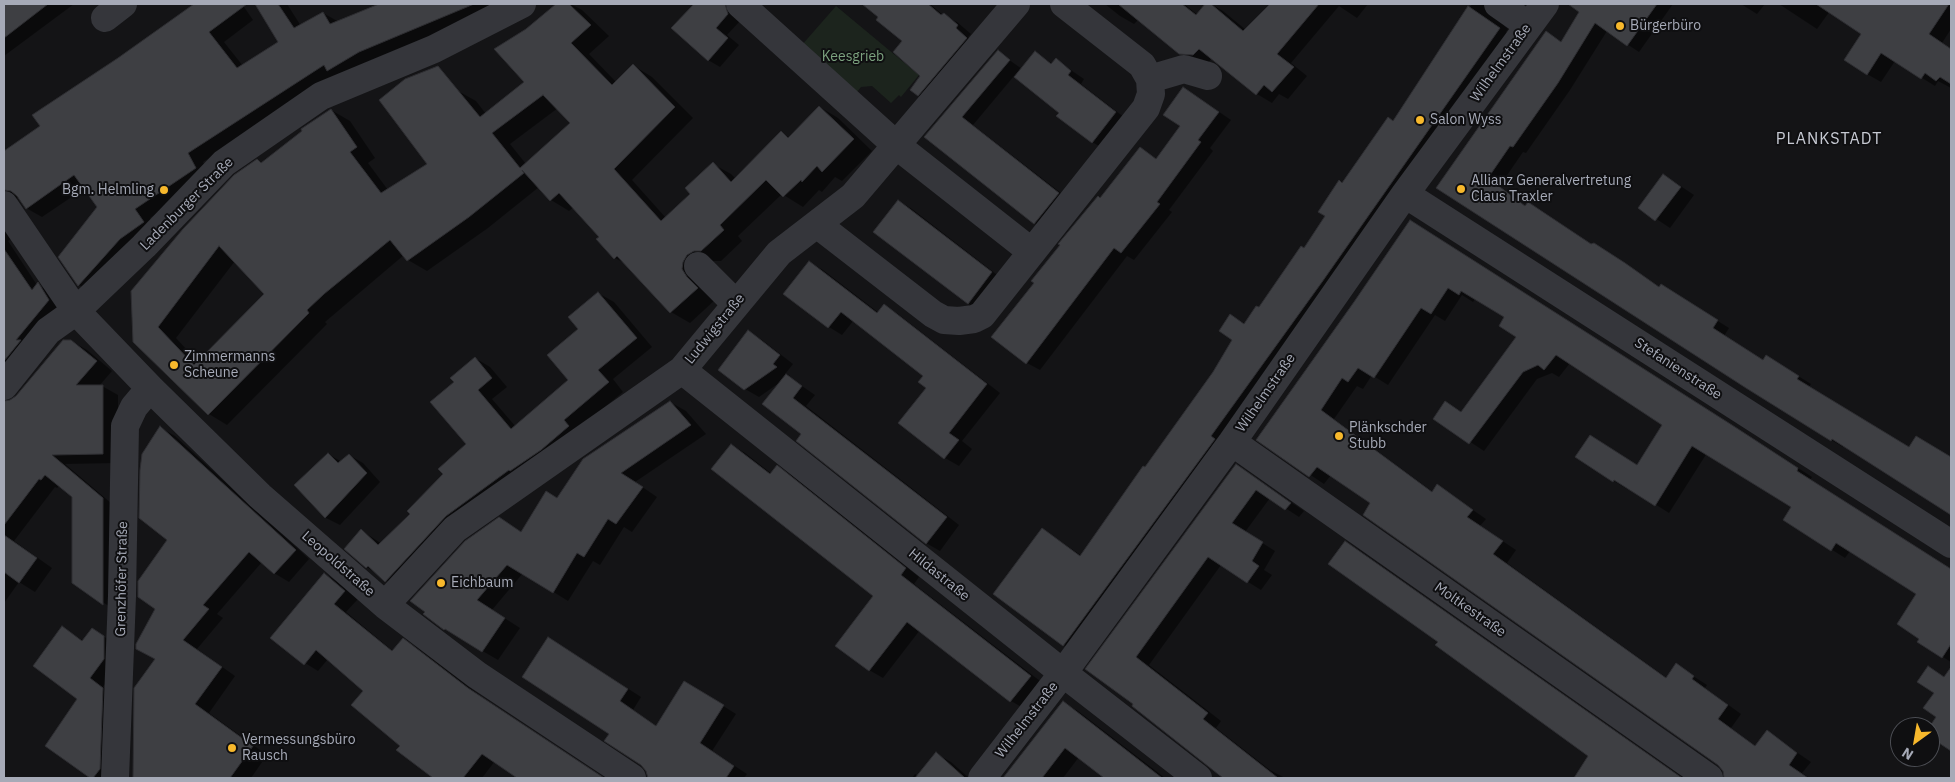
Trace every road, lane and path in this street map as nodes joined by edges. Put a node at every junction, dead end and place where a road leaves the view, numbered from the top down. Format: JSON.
{"nodes":[{"id":1,"x":522,"y":4,"type":"edge"},
{"id":2,"x":740,"y":4,"type":"edge"},
{"id":3,"x":1064,"y":4,"type":"edge"},
{"id":4,"x":1498,"y":4,"type":"edge"},
{"id":5,"x":1545,"y":4,"type":"edge"},
{"id":6,"x":1007,"y":7,"type":"edge"},
{"id":7,"x":1528,"y":25,"type":"junction"},
{"id":8,"x":1208,"y":76,"type":"dead end"},
{"id":9,"x":1150,"y":79,"type":"junction"},
{"id":10,"x":896,"y":145,"type":"junction"},
{"id":11,"x":1405,"y":194,"type":"junction"},
{"id":12,"x":4,"y":205,"type":"edge"},
{"id":13,"x":818,"y":225,"type":"junction"},
{"id":14,"x":1032,"y":252,"type":"junction"},
{"id":15,"x":698,"y":266,"type":"dead end"},
{"id":16,"x":735,"y":303,"type":"junction"},
{"id":17,"x":76,"y":311,"type":"junction"},
{"id":18,"x":682,"y":370,"type":"junction"},
{"id":19,"x":4,"y":386,"type":"edge"},
{"id":20,"x":150,"y":388,"type":"junction"},
{"id":21,"x":1232,"y":442,"type":"junction"},
{"id":22,"x":1951,"y":544,"type":"edge"},
{"id":23,"x":385,"y":605,"type":"junction"},
{"id":24,"x":1063,"y":673,"type":"junction"},
{"id":25,"x":115,"y":778,"type":"edge"},
{"id":26,"x":632,"y":778,"type":"edge"},
{"id":27,"x":982,"y":778,"type":"edge"},
{"id":28,"x":1198,"y":778,"type":"edge"},
{"id":29,"x":1708,"y":778,"type":"edge"}],
"edges":[{"from":1,"to":17,"type":"street","name":"Ladenburger Straße"},
{"from":2,"to":10,"type":"street"},
{"from":3,"to":9,"type":"street"},
{"from":4,"to":7,"type":"street"},
{"from":5,"to":7,"type":"street","name":"Wilhelmstraße"},
{"from":6,"to":10,"type":"street","name":"Ludwigstraße"},
{"from":7,"to":11,"type":"street","name":"Wilhelmstraße"},
{"from":8,"to":9,"type":"street"},
{"from":9,"to":14,"type":"street"},
{"from":10,"to":13,"type":"street","name":"Ludwigstraße"},
{"from":10,"to":14,"type":"street"},
{"from":11,"to":21,"type":"street","name":"Wilhelmstraße"},
{"from":11,"to":22,"type":"street","name":"Stefanienstraße"},
{"from":12,"to":17,"type":"street","name":"Leopoldstraße"},
{"from":13,"to":14,"type":"street"},
{"from":13,"to":16,"type":"street","name":"Ludwigstraße"},
{"from":15,"to":16,"type":"street"},
{"from":16,"to":18,"type":"street","name":"Ludwigstraße"},
{"from":17,"to":19,"type":"street","name":"Ladenburger Straße"},
{"from":17,"to":20,"type":"street","name":"Leopoldstraße"},
{"from":18,"to":23,"type":"street","name":"Ludwigstraße"},
{"from":18,"to":24,"type":"street","name":"Hildastraße"},
{"from":20,"to":23,"type":"street","name":"Leopoldstraße"},
{"from":20,"to":25,"type":"street","name":"Grenzhöfer Straße"},
{"from":21,"to":24,"type":"street","name":"Wilhelmstraße"},
{"from":21,"to":29,"type":"street","name":"Moltkestraße"},
{"from":23,"to":26,"type":"street","name":"Leopoldstraße"},
{"from":24,"to":27,"type":"street","name":"Wilhelmstraße"},
{"from":24,"to":28,"type":"street","name":"Hildastraße"}]}
